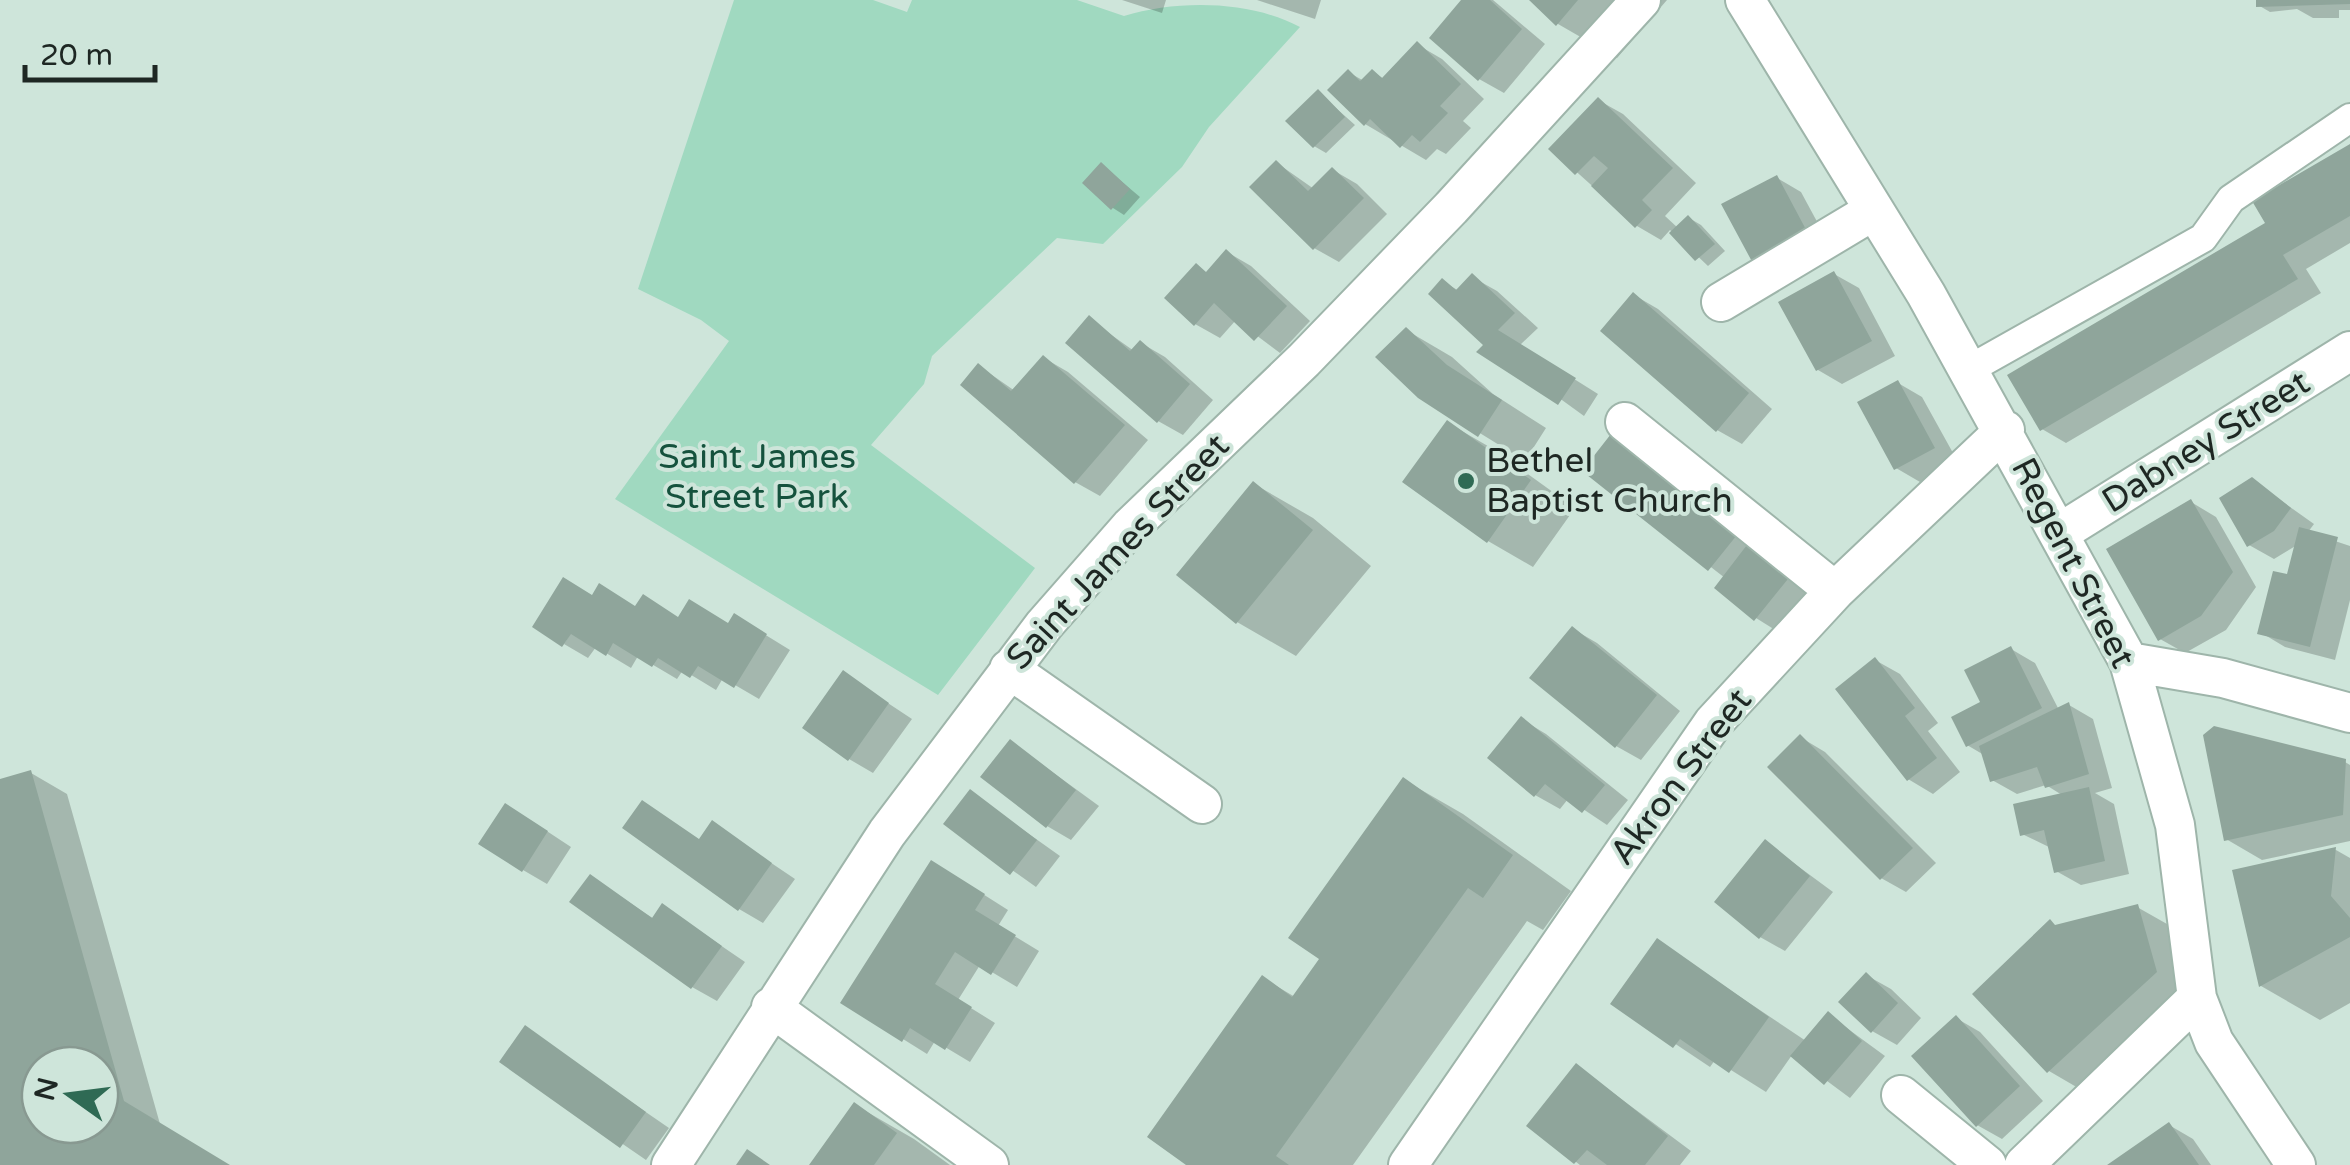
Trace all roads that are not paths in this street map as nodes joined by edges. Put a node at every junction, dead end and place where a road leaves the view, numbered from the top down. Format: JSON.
{"nodes":[{"id":1,"x":1641,"y":0,"type":"edge"},
{"id":2,"x":1745,"y":0,"type":"edge"},
{"id":3,"x":2350,"y":118,"type":"edge"},
{"id":4,"x":1873,"y":212,"type":"junction"},
{"id":5,"x":1722,"y":302,"type":"dead end"},
{"id":6,"x":2350,"y":351,"type":"edge"},
{"id":7,"x":1968,"y":370,"type":"junction"},
{"id":8,"x":1625,"y":422,"type":"dead end"},
{"id":9,"x":2004,"y":430,"type":"junction"},
{"id":10,"x":2061,"y":532,"type":"junction"},
{"id":11,"x":1836,"y":591,"type":"junction"},
{"id":12,"x":2128,"y":662,"type":"junction"},
{"id":13,"x":1009,"y":669,"type":"junction"},
{"id":14,"x":2350,"y":714,"type":"edge"},
{"id":15,"x":1202,"y":804,"type":"dead end"},
{"id":16,"x":2198,"y":998,"type":"junction"},
{"id":17,"x":770,"y":1007,"type":"junction"},
{"id":18,"x":1901,"y":1095,"type":"dead end"},
{"id":19,"x":671,"y":1165,"type":"edge"},
{"id":20,"x":989,"y":1165,"type":"edge"},
{"id":21,"x":1408,"y":1165,"type":"edge"},
{"id":22,"x":1987,"y":1165,"type":"edge"},
{"id":23,"x":2024,"y":1165,"type":"edge"},
{"id":24,"x":2296,"y":1165,"type":"edge"}],
"edges":[{"from":1,"to":13,"type":"street","name":"Saint James Street"},
{"from":2,"to":4,"type":"street","name":"Regent Street"},
{"from":3,"to":7,"type":"street"},
{"from":4,"to":5,"type":"street"},
{"from":4,"to":7,"type":"street","name":"Regent Street"},
{"from":6,"to":10,"type":"street","name":"Dabney Street"},
{"from":7,"to":9,"type":"street","name":"Regent Street"},
{"from":8,"to":11,"type":"street"},
{"from":9,"to":10,"type":"street","name":"Regent Street"},
{"from":9,"to":11,"type":"street","name":"Akron Street"},
{"from":10,"to":12,"type":"street","name":"Regent Street"},
{"from":11,"to":21,"type":"street","name":"Akron Street"},
{"from":12,"to":14,"type":"street"},
{"from":12,"to":16,"type":"street","name":"Regent Street"},
{"from":13,"to":15,"type":"street"},
{"from":13,"to":17,"type":"street","name":"Saint James Street"},
{"from":16,"to":23,"type":"street"},
{"from":16,"to":24,"type":"street","name":"Regent Street"},
{"from":17,"to":19,"type":"street","name":"Saint James Street"},
{"from":17,"to":20,"type":"street"},
{"from":18,"to":22,"type":"street"}]}
